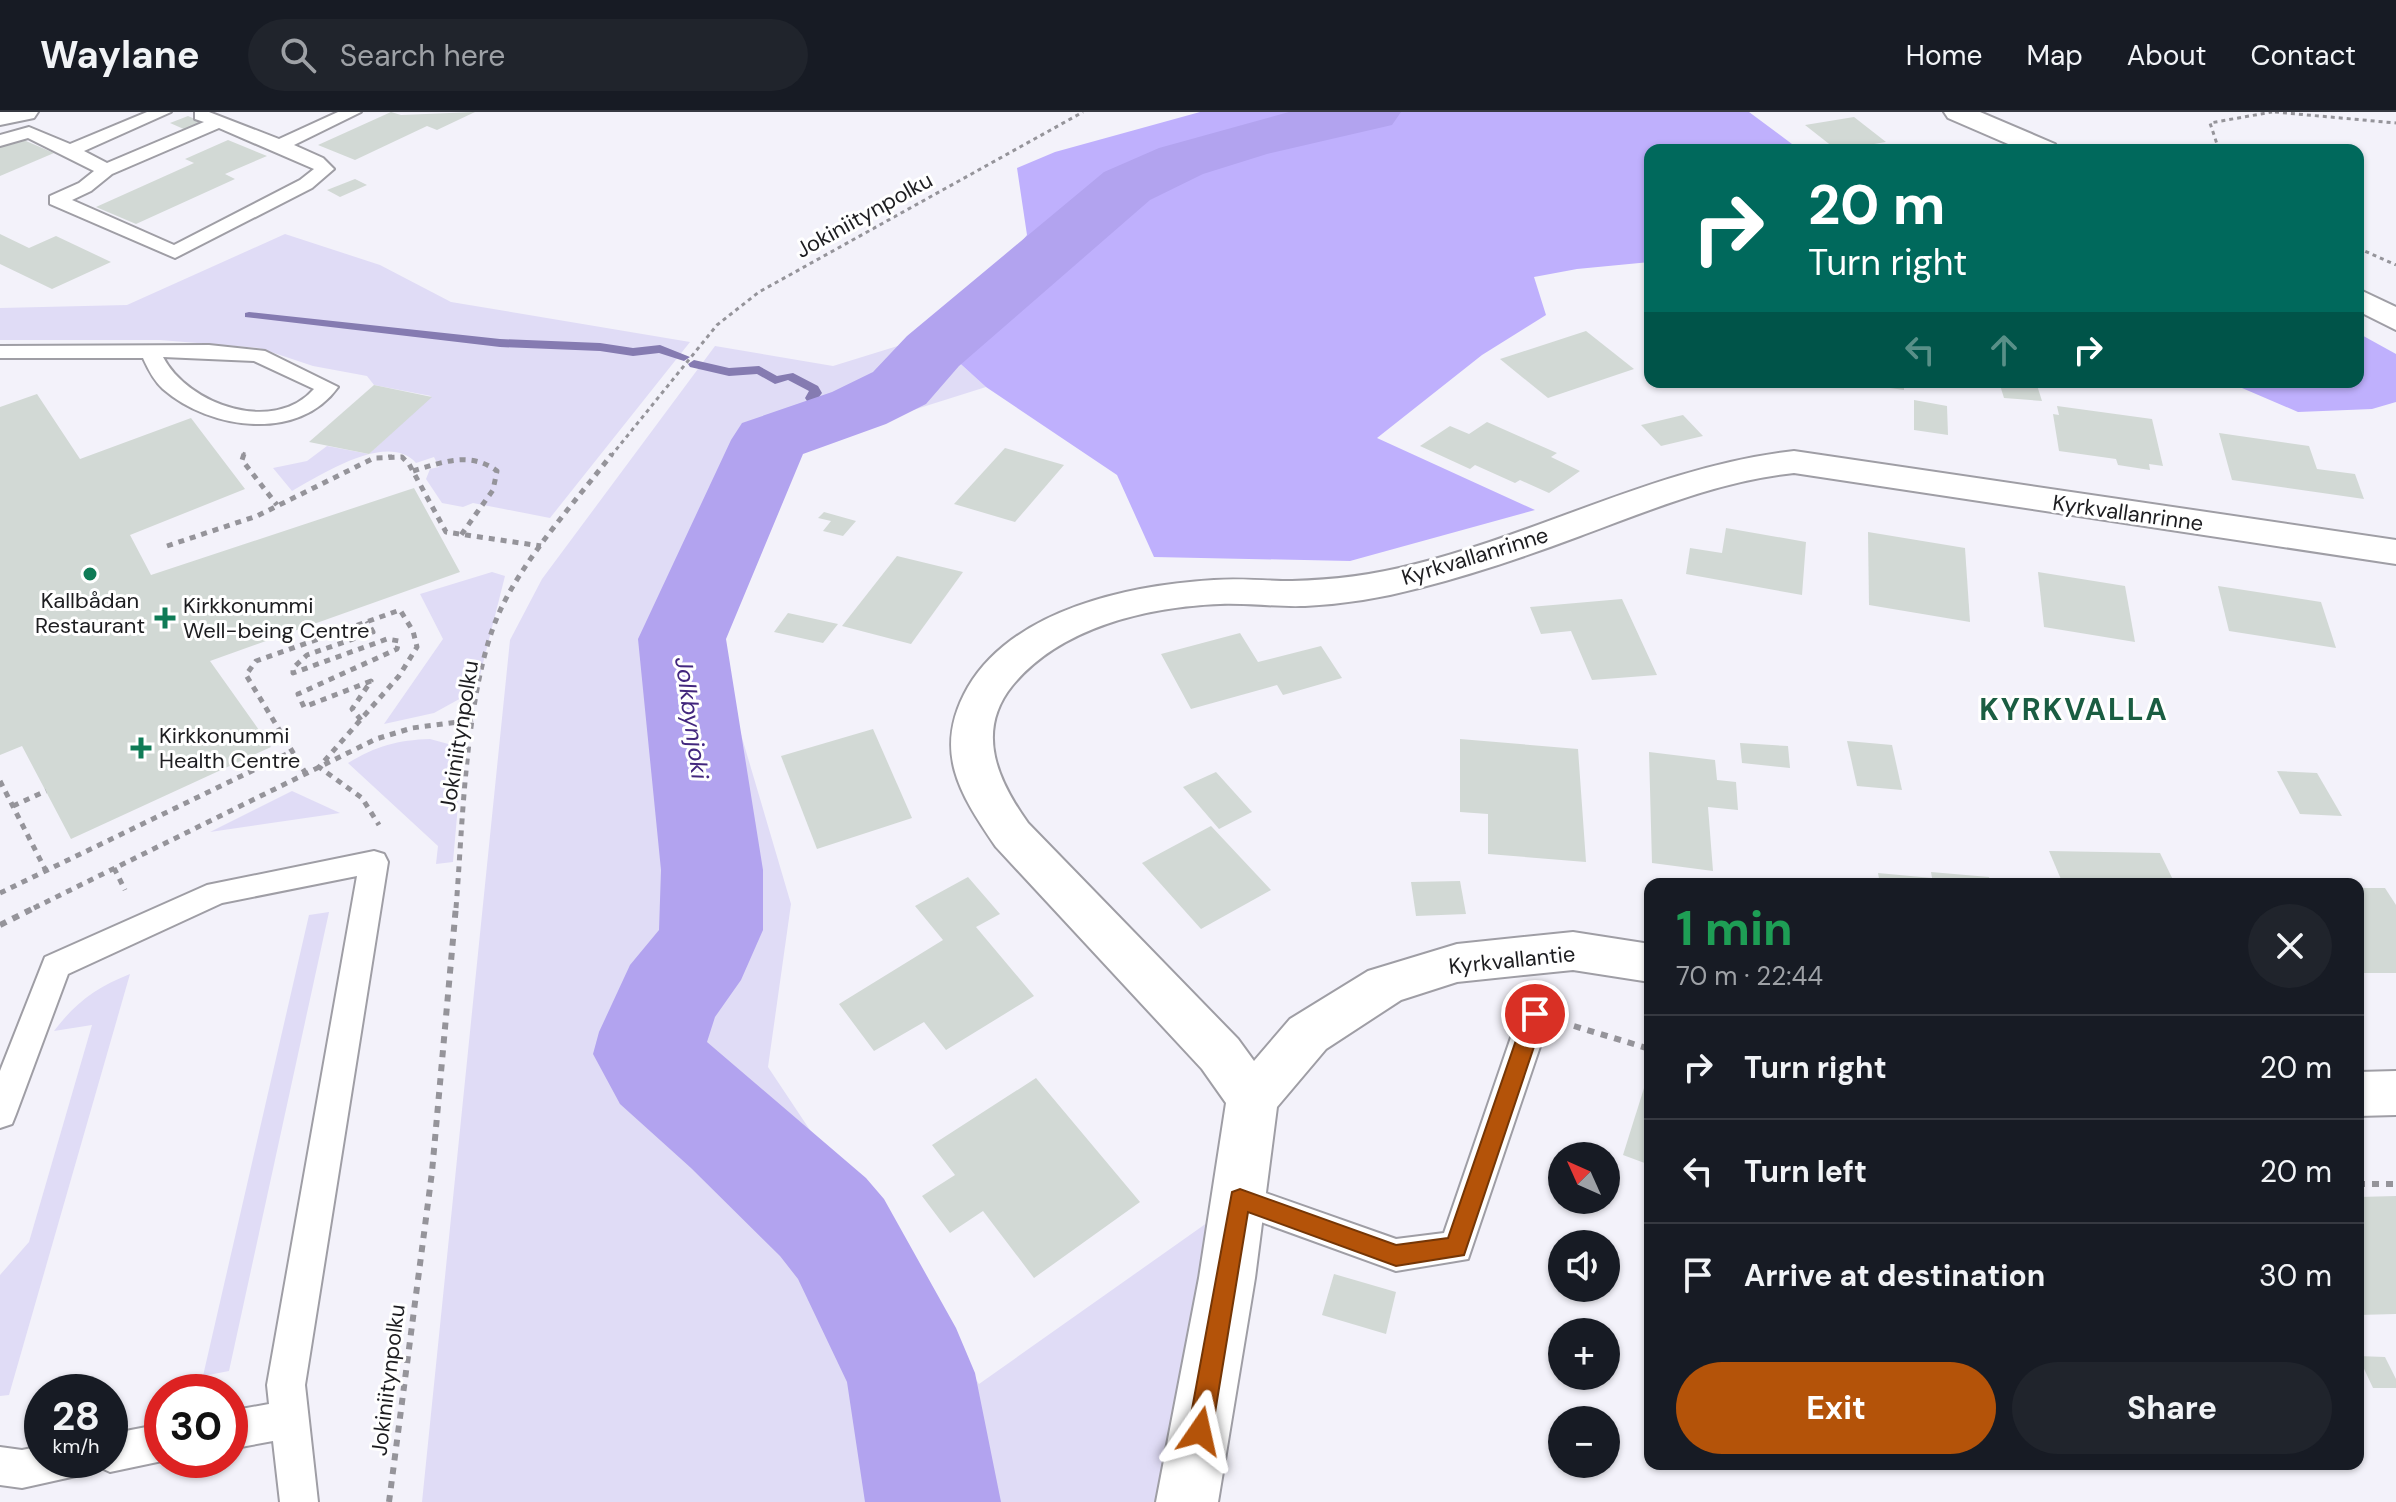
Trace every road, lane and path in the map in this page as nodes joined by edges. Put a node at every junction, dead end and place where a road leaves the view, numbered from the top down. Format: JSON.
{"nodes":[{"id":1,"x":25,"y":112,"type":"edge"},
{"id":2,"x":162,"y":112,"type":"edge"},
{"id":3,"x":192,"y":112,"type":"edge"},
{"id":4,"x":352,"y":112,"type":"edge"},
{"id":5,"x":1083,"y":112,"type":"edge"},
{"id":6,"x":1957,"y":112,"type":"edge"},
{"id":7,"x":2273,"y":112,"type":"edge"},
{"id":8,"x":0,"y":117,"type":"edge"},
{"id":9,"x":218,"y":122,"type":"junction"},
{"id":10,"x":2396,"y":123,"type":"edge"},
{"id":11,"x":0,"y":141,"type":"edge"},
{"id":12,"x":2031,"y":144,"type":"edge"},
{"id":13,"x":2217,"y":144,"type":"edge"},
{"id":14,"x":280,"y":145,"type":"junction"},
{"id":15,"x":70,"y":150,"type":"junction"},
{"id":16,"x":106,"y":170,"type":"junction"},
{"id":17,"x":2364,"y":251,"type":"edge"},
{"id":18,"x":2396,"y":265,"type":"edge"},
{"id":19,"x":2364,"y":301,"type":"edge"},
{"id":20,"x":2396,"y":320,"type":"edge"},
{"id":21,"x":0,"y":352,"type":"edge"},
{"id":22,"x":150,"y":352,"type":"junction"},
{"id":23,"x":259,"y":419,"type":"junction"},
{"id":24,"x":413,"y":471,"type":"junction"},
{"id":25,"x":277,"y":505,"type":"junction"},
{"id":26,"x":461,"y":535,"type":"junction"},
{"id":27,"x":167,"y":546,"type":"dead end"},
{"id":28,"x":541,"y":546,"type":"junction"},
{"id":29,"x":2396,"y":552,"type":"edge"},
{"id":30,"x":367,"y":621,"type":"junction"},
{"id":31,"x":361,"y":720,"type":"junction"},
{"id":32,"x":474,"y":720,"type":"junction"},
{"id":33,"x":293,"y":751,"type":"junction"},
{"id":34,"x":319,"y":767,"type":"junction"},
{"id":35,"x":306,"y":774,"type":"junction"},
{"id":36,"x":0,"y":781,"type":"edge"},
{"id":37,"x":46,"y":791,"type":"dead end"},
{"id":38,"x":13,"y":806,"type":"junction"},
{"id":39,"x":374,"y":862,"type":"junction"},
{"id":40,"x":46,"y":871,"type":"junction"},
{"id":41,"x":0,"y":893,"type":"edge"},
{"id":42,"x":0,"y":925,"type":"edge"},
{"id":43,"x":1644,"y":962,"type":"edge"},
{"id":44,"x":1535,"y":1014,"type":"dead end"},
{"id":45,"x":2396,"y":1093,"type":"edge"},
{"id":46,"x":2364,"y":1094,"type":"edge"},
{"id":47,"x":1252,"y":1099,"type":"junction"},
{"id":48,"x":0,"y":1114,"type":"edge"},
{"id":49,"x":2364,"y":1184,"type":"edge"},
{"id":50,"x":2396,"y":1184,"type":"edge"},
{"id":51,"x":1240,"y":1199,"type":"junction"},
{"id":52,"x":290,"y":1419,"type":"junction"},
{"id":53,"x":248,"y":1427,"type":"edge"},
{"id":54,"x":0,"y":1466,"type":"edge"},
{"id":55,"x":24,"y":1469,"type":"edge"},
{"id":56,"x":299,"y":1502,"type":"edge"},
{"id":57,"x":389,"y":1502,"type":"edge"},
{"id":58,"x":1187,"y":1502,"type":"edge"}],
"edges":[{"from":1,"to":8,"type":"street"},
{"from":2,"to":15,"type":"lane"},
{"from":3,"to":9,"type":"lane"},
{"from":4,"to":14,"type":"lane"},
{"from":5,"to":28,"type":"path","name":"Jokiniitynpolku"},
{"from":6,"to":12,"type":"street"},
{"from":7,"to":10,"type":"path"},
{"from":7,"to":13,"type":"path"},
{"from":9,"to":14,"type":"lane"},
{"from":9,"to":16,"type":"lane"},
{"from":11,"to":15,"type":"lane"},
{"from":14,"to":16,"type":"lane"},
{"from":15,"to":16,"type":"lane"},
{"from":17,"to":18,"type":"path"},
{"from":19,"to":20,"type":"street"},
{"from":21,"to":22,"type":"lane"},
{"from":22,"to":23,"type":"lane"},
{"from":22,"to":23,"type":"lane"},
{"from":23,"to":25,"type":"path"},
{"from":24,"to":25,"type":"path"},
{"from":24,"to":26,"type":"path"},
{"from":24,"to":26,"type":"path"},
{"from":25,"to":27,"type":"path"},
{"from":26,"to":28,"type":"path"},
{"from":28,"to":32,"type":"path","name":"Jokiniitynpolku"},
{"from":29,"to":47,"type":"street","name":"Kyrkvallanrinne"},
{"from":30,"to":31,"type":"path"},
{"from":30,"to":31,"type":"path"},
{"from":30,"to":33,"type":"path"},
{"from":31,"to":34,"type":"path"},
{"from":32,"to":34,"type":"path"},
{"from":32,"to":57,"type":"path","name":"Jokiniitynpolku"},
{"from":33,"to":35,"type":"path"},
{"from":33,"to":40,"type":"path"},
{"from":34,"to":35,"type":"path"},
{"from":34,"to":39,"type":"path"},
{"from":35,"to":42,"type":"path"},
{"from":36,"to":38,"type":"path"},
{"from":37,"to":38,"type":"path"},
{"from":38,"to":40,"type":"path"},
{"from":39,"to":48,"type":"lane"},
{"from":39,"to":52,"type":"lane"},
{"from":40,"to":41,"type":"path"},
{"from":43,"to":47,"type":"street","name":"Kyrkvallantie"},
{"from":44,"to":51,"type":"lane"},
{"from":45,"to":46,"type":"street"},
{"from":47,"to":51,"type":"street"},
{"from":49,"to":50,"type":"path"},
{"from":51,"to":58,"type":"street"},
{"from":52,"to":53,"type":"lane"},
{"from":52,"to":56,"type":"lane"},
{"from":54,"to":55,"type":"lane"}]}
